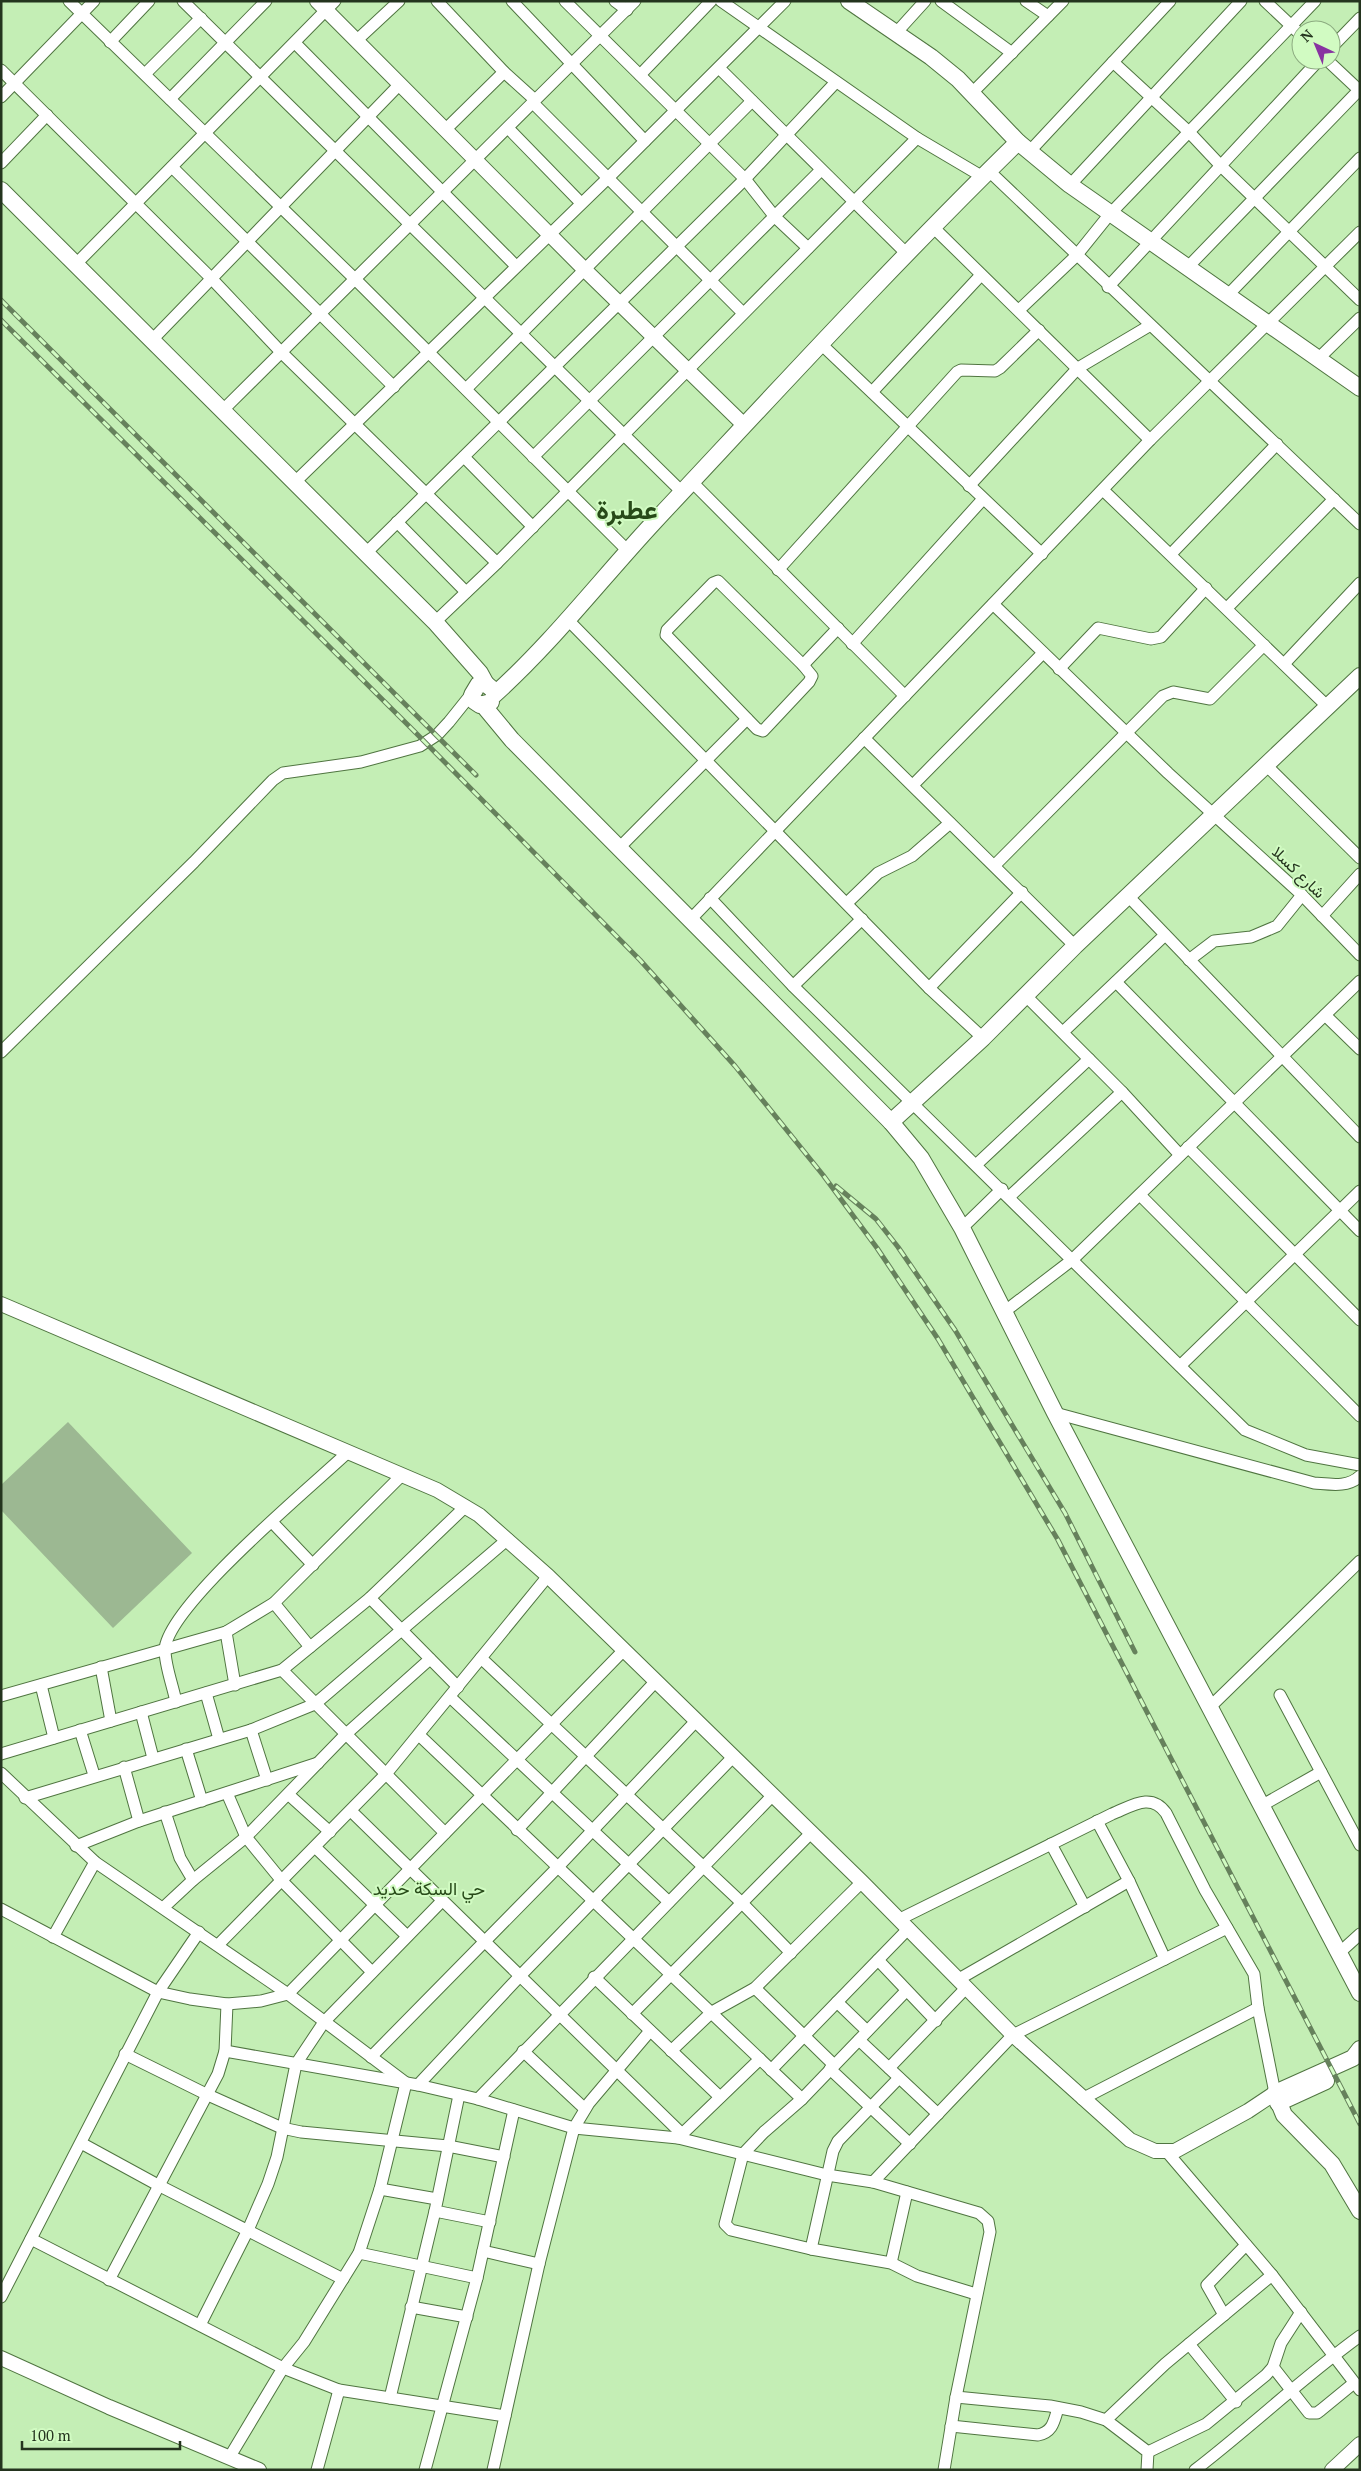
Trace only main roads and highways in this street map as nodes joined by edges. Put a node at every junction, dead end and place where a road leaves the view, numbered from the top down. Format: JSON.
{"nodes":[{"id":1,"x":849,"y":1,"type":"edge"},
{"id":2,"x":1024,"y":147,"type":"junction"},
{"id":3,"x":1,"y":190,"type":"edge"},
{"id":4,"x":1359,"y":386,"type":"edge"},
{"id":5,"x":1360,"y":676,"type":"edge"},
{"id":6,"x":484,"y":694,"type":"junction"},
{"id":7,"x":891,"y":1122,"type":"junction"},
{"id":8,"x":1360,"y":1993,"type":"edge"},
{"id":9,"x":1360,"y":2049,"type":"edge"},
{"id":10,"x":1360,"y":2062,"type":"edge"},
{"id":11,"x":1276,"y":2098,"type":"junction"},
{"id":12,"x":1360,"y":2211,"type":"edge"}],
"edges":[{"from":1,"to":2,"type":"main road"},
{"from":2,"to":4,"type":"main road"},
{"from":2,"to":6,"type":"main road"},
{"from":3,"to":6,"type":"main road"},
{"from":5,"to":7,"type":"main road"},
{"from":6,"to":7,"type":"main road"},
{"from":7,"to":8,"type":"main road"},
{"from":9,"to":11,"type":"main road"},
{"from":10,"to":11,"type":"main road"},
{"from":11,"to":12,"type":"main road"}]}
